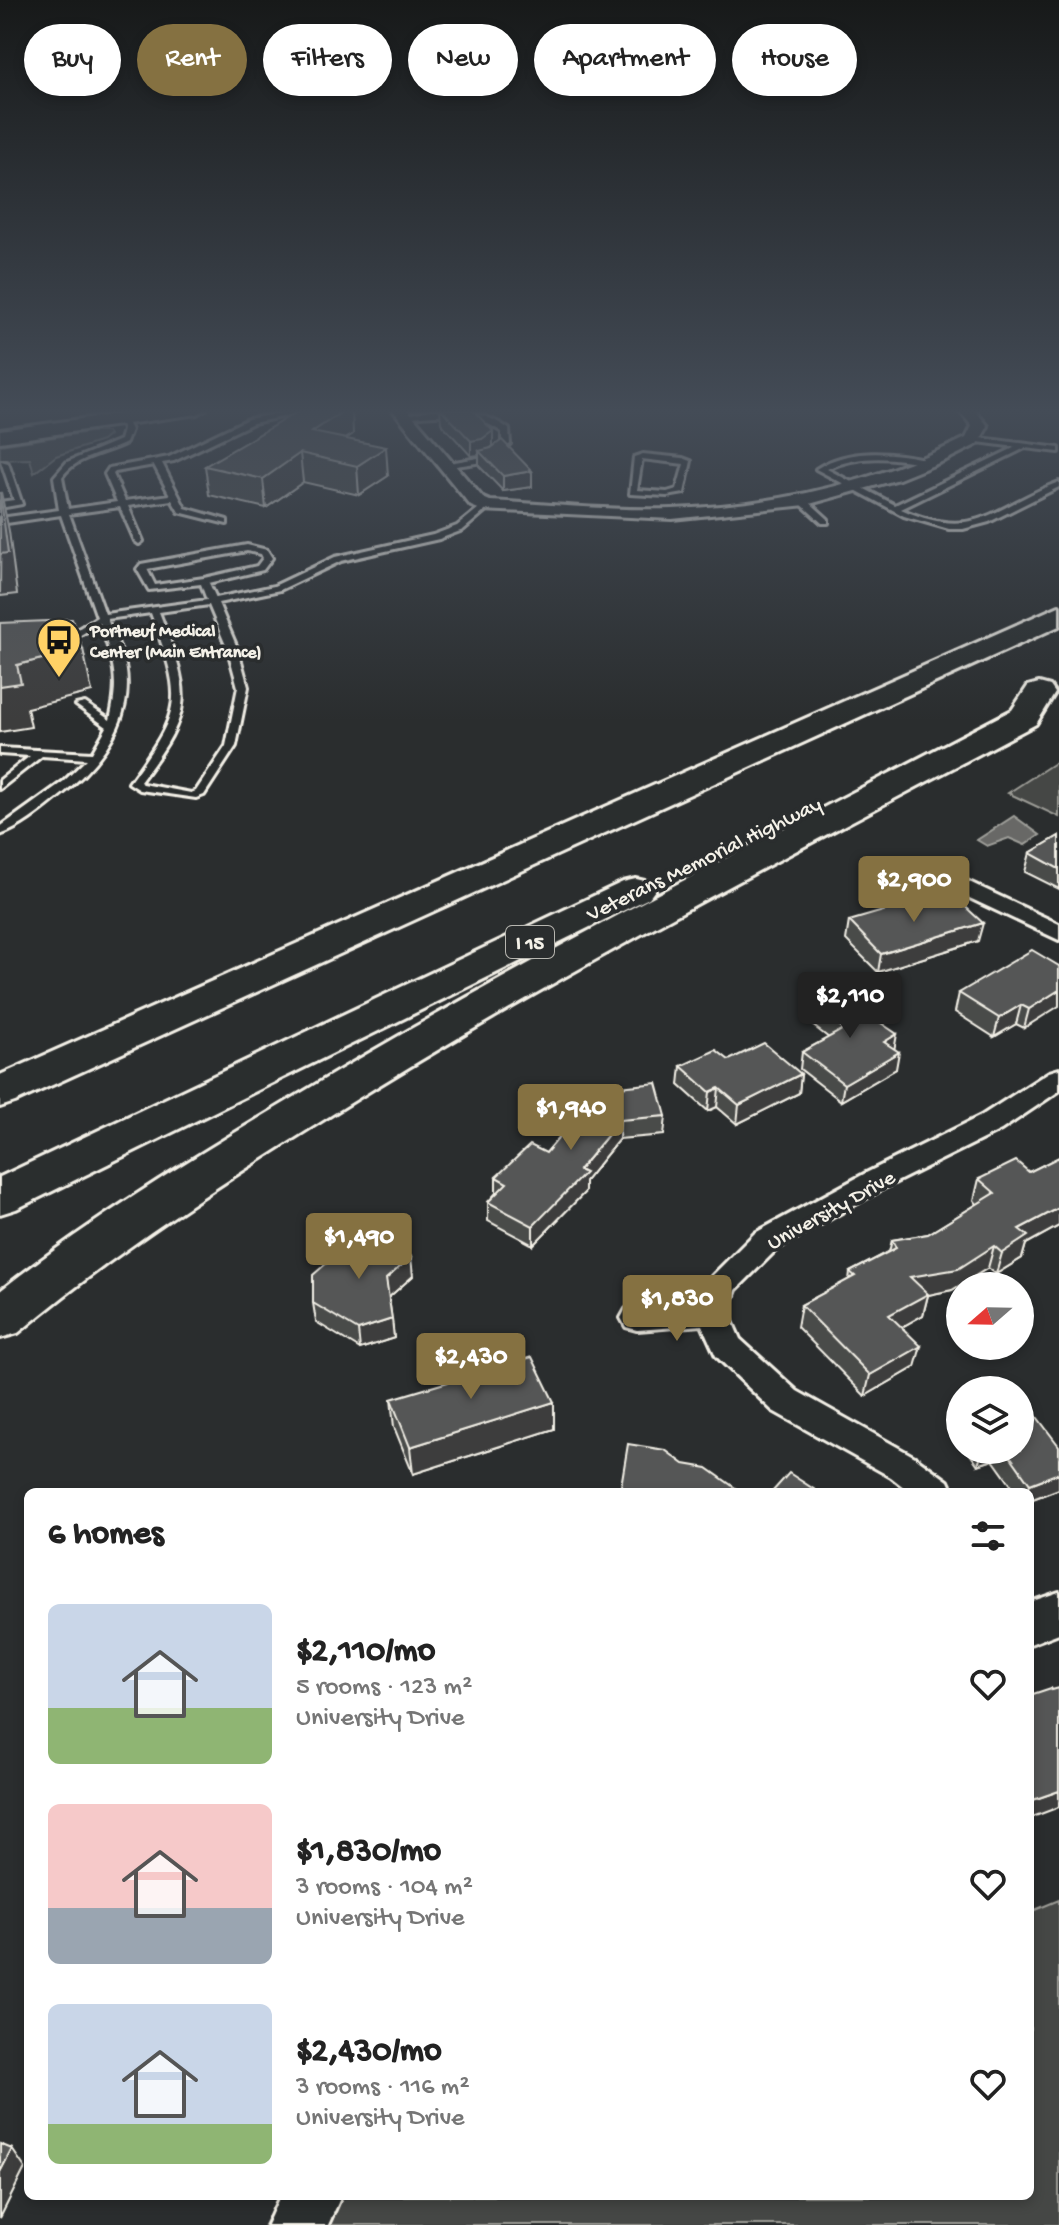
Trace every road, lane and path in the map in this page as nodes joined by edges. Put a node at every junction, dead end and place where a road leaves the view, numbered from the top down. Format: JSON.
{"nodes":[{"id":1,"x":64,"y":513,"type":"joint"},
{"id":2,"x":128,"y":513,"type":"edge"},
{"id":3,"x":192,"y":513,"type":"edge"},
{"id":4,"x":479,"y":513,"type":"edge"},
{"id":5,"x":649,"y":513,"type":"edge"},
{"id":6,"x":684,"y":513,"type":"edge"},
{"id":7,"x":816,"y":513,"type":"edge"},
{"id":8,"x":907,"y":513,"type":"edge"},
{"id":9,"x":999,"y":513,"type":"edge"},
{"id":10,"x":0,"y":521,"type":"edge"},
{"id":11,"x":825,"y":521,"type":"dead end"},
{"id":12,"x":224,"y":522,"type":"dead end"},
{"id":13,"x":139,"y":541,"type":"dead end"},
{"id":14,"x":204,"y":581,"type":"junction"},
{"id":15,"x":212,"y":602,"type":"junction"},
{"id":16,"x":154,"y":610,"type":"junction"},
{"id":17,"x":1059,"y":615,"type":"edge"},
{"id":18,"x":103,"y":617,"type":"junction"},
{"id":19,"x":64,"y":661,"type":"edge"},
{"id":20,"x":1049,"y":688,"type":"edge"},
{"id":21,"x":81,"y":705,"type":"dead end"},
{"id":22,"x":114,"y":727,"type":"junction"},
{"id":23,"x":0,"y":751,"type":"edge"},
{"id":24,"x":40,"y":753,"type":"junction"},
{"id":25,"x":95,"y":756,"type":"junction"},
{"id":26,"x":0,"y":786,"type":"edge"},
{"id":27,"x":0,"y":832,"type":"edge"},
{"id":28,"x":937,"y":874,"type":"dead end"},
{"id":29,"x":365,"y":930,"type":"junction"},
{"id":30,"x":1059,"y":933,"type":"edge"},
{"id":31,"x":0,"y":1061,"type":"edge"},
{"id":32,"x":1059,"y":1078,"type":"edge"},
{"id":33,"x":0,"y":1092,"type":"edge"},
{"id":34,"x":0,"y":1197,"type":"edge"},
{"id":35,"x":712,"y":1312,"type":"junction"},
{"id":36,"x":637,"y":1318,"type":"dead end"},
{"id":37,"x":0,"y":1319,"type":"edge"},
{"id":38,"x":931,"y":1488,"type":"edge"},
{"id":39,"x":310,"y":2200,"type":"edge"},
{"id":40,"x":296,"y":2225,"type":"edge"}],
"edges":[{"from":1,"to":10,"type":"lane"},
{"from":1,"to":18,"type":"lane"},
{"from":2,"to":13,"type":"lane"},
{"from":3,"to":12,"type":"lane"},
{"from":4,"to":15,"type":"lane"},
{"from":5,"to":6,"type":"street"},
{"from":7,"to":11,"type":"lane"},
{"from":8,"to":9,"type":"lane"},
{"from":14,"to":14,"type":"lane"},
{"from":14,"to":15,"type":"lane"},
{"from":15,"to":16,"type":"lane"},
{"from":15,"to":16,"type":"lane"},
{"from":16,"to":18,"type":"lane"},
{"from":17,"to":29,"type":"highway"},
{"from":18,"to":19,"type":"lane"},
{"from":18,"to":22,"type":"lane"},
{"from":20,"to":34,"type":"highway","name":"Veterans Memorial Highway","number":"I 15"},
{"from":20,"to":37,"type":"highway"},
{"from":21,"to":22,"type":"lane"},
{"from":22,"to":25,"type":"lane"},
{"from":23,"to":24,"type":"lane"},
{"from":24,"to":25,"type":"lane"},
{"from":24,"to":26,"type":"lane"},
{"from":25,"to":27,"type":"lane"},
{"from":28,"to":30,"type":"street"},
{"from":29,"to":31,"type":"highway"},
{"from":29,"to":33,"type":"highway"},
{"from":32,"to":35,"type":"street","name":"University Drive"},
{"from":35,"to":36,"type":"street"},
{"from":35,"to":38,"type":"street"},
{"from":39,"to":40,"type":"street"}]}
